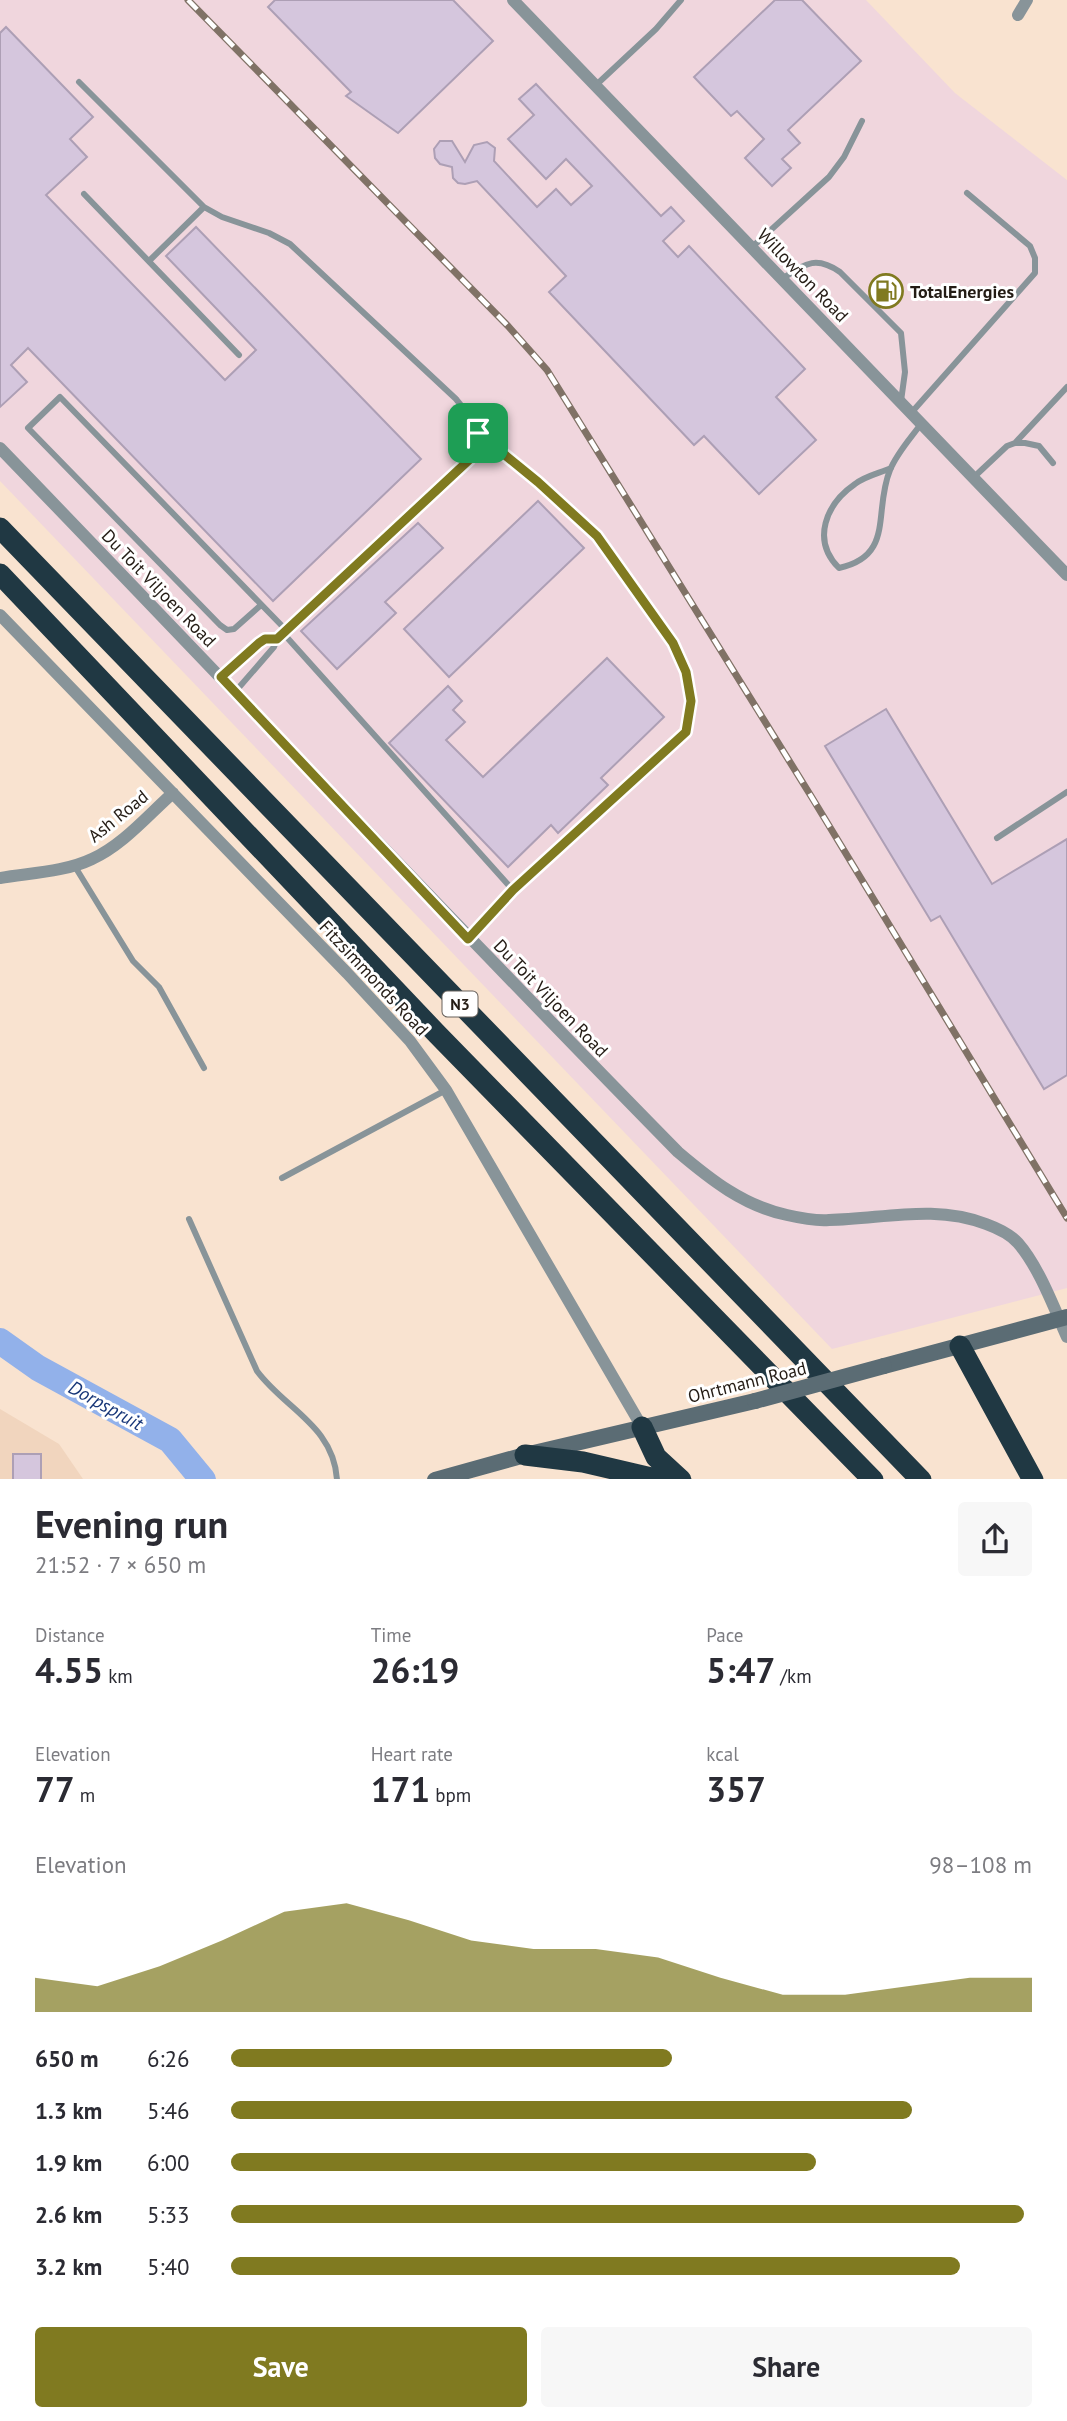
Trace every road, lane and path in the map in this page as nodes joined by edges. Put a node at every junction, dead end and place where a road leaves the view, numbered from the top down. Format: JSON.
{"nodes":[{"id":1,"x":513,"y":0,"type":"edge"},
{"id":2,"x":681,"y":0,"type":"edge"},
{"id":3,"x":1027,"y":0,"type":"edge"},
{"id":4,"x":1018,"y":15,"type":"dead end"},
{"id":5,"x":79,"y":82,"type":"dead end"},
{"id":6,"x":595,"y":86,"type":"junction"},
{"id":7,"x":862,"y":121,"type":"dead end"},
{"id":8,"x":967,"y":193,"type":"dead end"},
{"id":9,"x":84,"y":194,"type":"dead end"},
{"id":10,"x":204,"y":207,"type":"junction"},
{"id":11,"x":751,"y":247,"type":"junction"},
{"id":12,"x":149,"y":261,"type":"junction"},
{"id":13,"x":782,"y":279,"type":"junction"},
{"id":14,"x":239,"y":355,"type":"dead end"},
{"id":15,"x":1067,"y":387,"type":"edge"},
{"id":16,"x":901,"y":401,"type":"junction"},
{"id":17,"x":912,"y":412,"type":"junction"},
{"id":18,"x":922,"y":423,"type":"junction"},
{"id":19,"x":478,"y":433,"type":"junction"},
{"id":20,"x":1015,"y":443,"type":"junction"},
{"id":21,"x":0,"y":448,"type":"edge"},
{"id":22,"x":1052,"y":463,"type":"dead end"},
{"id":23,"x":891,"y":468,"type":"junction"},
{"id":24,"x":974,"y":477,"type":"junction"},
{"id":25,"x":0,"y":528,"type":"edge"},
{"id":26,"x":0,"y":574,"type":"edge"},
{"id":27,"x":1067,"y":575,"type":"edge"},
{"id":28,"x":261,"y":605,"type":"junction"},
{"id":29,"x":0,"y":615,"type":"edge"},
{"id":30,"x":285,"y":632,"type":"junction"},
{"id":31,"x":277,"y":639,"type":"junction"},
{"id":32,"x":221,"y":677,"type":"junction"},
{"id":33,"x":235,"y":692,"type":"junction"},
{"id":34,"x":1067,"y":792,"type":"edge"},
{"id":35,"x":173,"y":793,"type":"junction"},
{"id":36,"x":997,"y":838,"type":"dead end"},
{"id":37,"x":74,"y":865,"type":"junction"},
{"id":38,"x":2,"y":875,"type":"edge"},
{"id":39,"x":513,"y":890,"type":"junction"},
{"id":40,"x":468,"y":939,"type":"junction"},
{"id":41,"x":204,"y":1068,"type":"dead end"},
{"id":42,"x":446,"y":1090,"type":"junction"},
{"id":43,"x":282,"y":1178,"type":"dead end"},
{"id":44,"x":189,"y":1219,"type":"dead end"},
{"id":45,"x":1063,"y":1318,"type":"edge"},
{"id":46,"x":1067,"y":1337,"type":"edge"},
{"id":47,"x":960,"y":1346,"type":"junction"},
{"id":48,"x":642,"y":1427,"type":"junction"},
{"id":49,"x":525,"y":1455,"type":"junction"},
{"id":50,"x":337,"y":1479,"type":"edge"},
{"id":51,"x":435,"y":1479,"type":"edge"},
{"id":52,"x":660,"y":1479,"type":"edge"},
{"id":53,"x":681,"y":1479,"type":"edge"},
{"id":54,"x":873,"y":1479,"type":"edge"},
{"id":55,"x":921,"y":1479,"type":"edge"},
{"id":56,"x":1034,"y":1479,"type":"edge"}],
"edges":[{"from":1,"to":6,"type":"street","name":"Willowton Road"},
{"from":2,"to":6,"type":"lane"},
{"from":3,"to":4,"type":"street"},
{"from":5,"to":10,"type":"lane"},
{"from":6,"to":11,"type":"street","name":"Willowton Road"},
{"from":7,"to":11,"type":"lane"},
{"from":8,"to":17,"type":"lane"},
{"from":9,"to":12,"type":"lane"},
{"from":10,"to":12,"type":"lane"},
{"from":10,"to":19,"type":"lane"},
{"from":11,"to":13,"type":"street","name":"Willowton Road"},
{"from":12,"to":14,"type":"lane"},
{"from":13,"to":16,"type":"street","name":"Willowton Road"},
{"from":13,"to":16,"type":"lane"},
{"from":15,"to":20,"type":"lane"},
{"from":16,"to":17,"type":"street","name":"Willowton Road"},
{"from":17,"to":18,"type":"street","name":"Willowton Road"},
{"from":18,"to":23,"type":"lane"},
{"from":18,"to":24,"type":"street","name":"Willowton Road"},
{"from":19,"to":30,"type":"lane"},
{"from":19,"to":39,"type":"lane"},
{"from":20,"to":22,"type":"lane"},
{"from":20,"to":24,"type":"lane"},
{"from":21,"to":32,"type":"street","name":"Du Toit Viljoen Road"},
{"from":23,"to":23,"type":"lane"},
{"from":24,"to":27,"type":"street","name":"Willowton Road"},
{"from":25,"to":55,"type":"highway","number":"N3"},
{"from":26,"to":54,"type":"highway","number":"N3"},
{"from":28,"to":28,"type":"lane"},
{"from":28,"to":30,"type":"lane"},
{"from":29,"to":35,"type":"street","name":"Fitzsimmonds Road"},
{"from":30,"to":31,"type":"lane"},
{"from":30,"to":39,"type":"lane"},
{"from":31,"to":32,"type":"lane"},
{"from":31,"to":33,"type":"lane"},
{"from":32,"to":33,"type":"street","name":"Du Toit Viljoen Road"},
{"from":33,"to":40,"type":"street","name":"Du Toit Viljoen Road"},
{"from":34,"to":36,"type":"lane"},
{"from":35,"to":37,"type":"street","name":"Ash Road"},
{"from":35,"to":42,"type":"street","name":"Fitzsimmonds Road"},
{"from":37,"to":38,"type":"street","name":"Ash Road"},
{"from":37,"to":41,"type":"lane"},
{"from":39,"to":40,"type":"lane"},
{"from":40,"to":45,"type":"street","name":"Du Toit Viljoen Road"},
{"from":42,"to":43,"type":"lane"},
{"from":42,"to":48,"type":"street","name":"Fitzsimmonds Road"},
{"from":44,"to":50,"type":"lane"},
{"from":45,"to":46,"type":"street","name":"Du Toit Viljoen Road"},
{"from":45,"to":47,"type":"main road","name":"Ohrtmann Road"},
{"from":47,"to":48,"type":"main road","name":"Ohrtmann Road","bridge":true},
{"from":47,"to":56,"type":"highway"},
{"from":48,"to":49,"type":"main road","name":"Ohrtmann Road"},
{"from":48,"to":53,"type":"highway"},
{"from":49,"to":51,"type":"main road","name":"Ohrtmann Road"},
{"from":49,"to":52,"type":"highway"}]}
